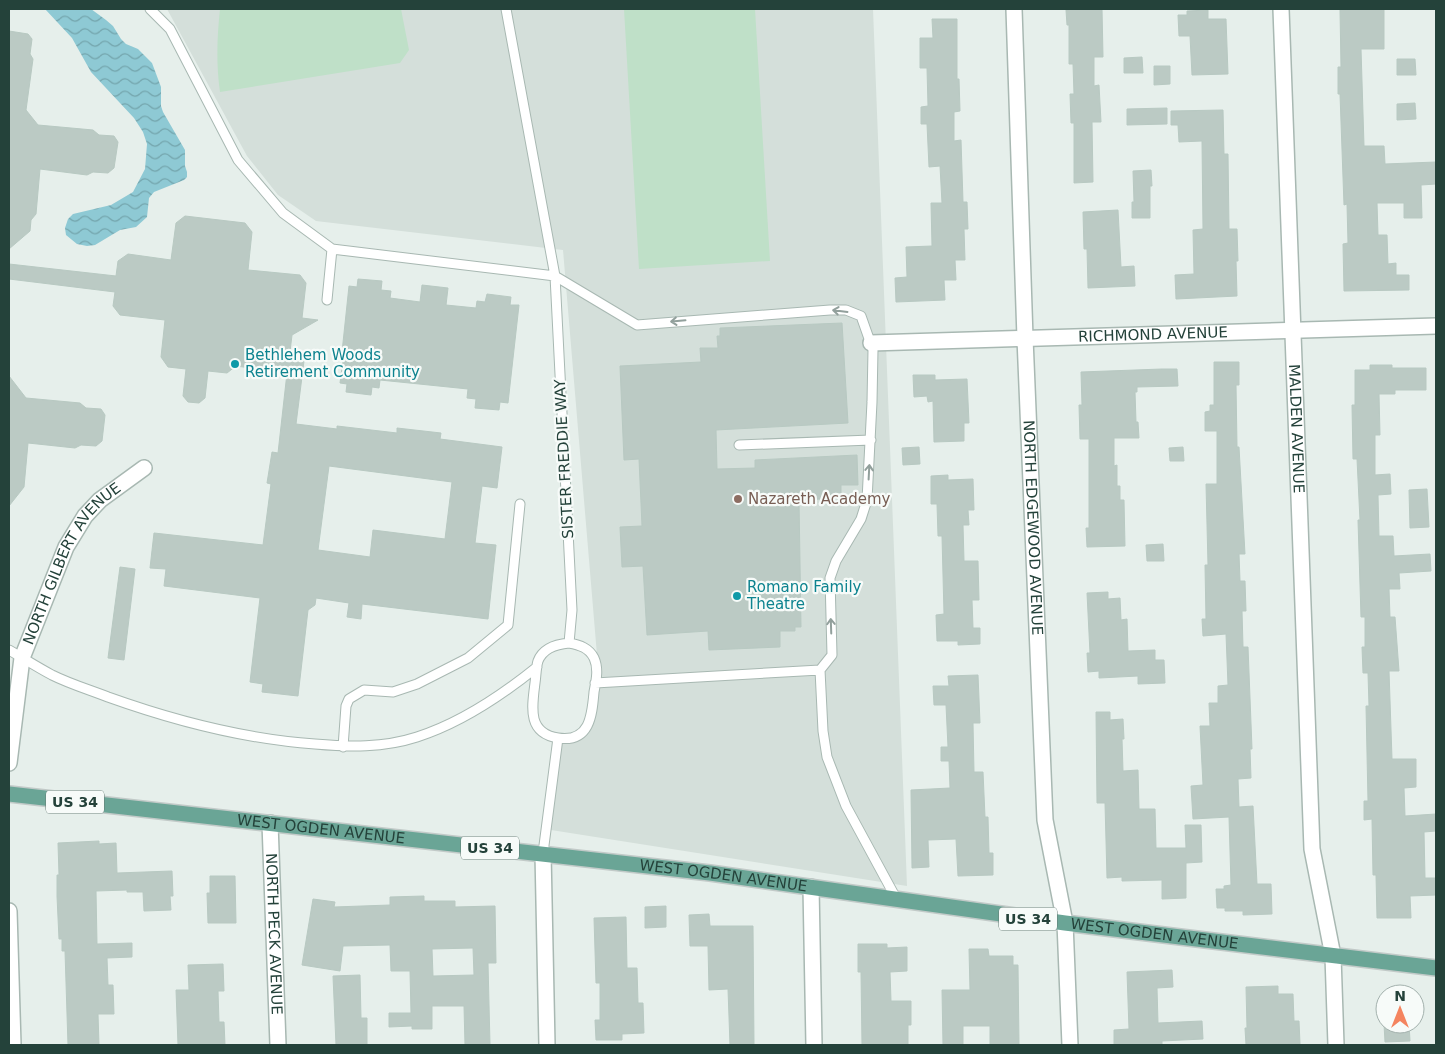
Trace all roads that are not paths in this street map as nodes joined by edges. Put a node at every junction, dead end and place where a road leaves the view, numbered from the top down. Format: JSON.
{"nodes":[{"id":1,"x":150,"y":9,"type":"edge"},
{"id":2,"x":1014,"y":9,"type":"edge"},
{"id":3,"x":1281,"y":9,"type":"edge"},
{"id":4,"x":507,"y":11,"type":"edge"},
{"id":5,"x":332,"y":249,"type":"junction"},
{"id":6,"x":555,"y":276,"type":"junction"},
{"id":7,"x":327,"y":300,"type":"dead end"},
{"id":8,"x":1436,"y":326,"type":"edge"},
{"id":9,"x":1292,"y":330,"type":"junction"},
{"id":10,"x":1025,"y":338,"type":"junction"},
{"id":11,"x":871,"y":343,"type":"junction"},
{"id":12,"x":871,"y":440,"type":"junction"},
{"id":13,"x":739,"y":445,"type":"dead end"},
{"id":14,"x":144,"y":468,"type":"dead end"},
{"id":15,"x":520,"y":504,"type":"dead end"},
{"id":16,"x":570,"y":643,"type":"junction"},
{"id":17,"x":9,"y":650,"type":"edge"},
{"id":18,"x":22,"y":658,"type":"junction"},
{"id":19,"x":537,"y":667,"type":"junction"},
{"id":20,"x":820,"y":670,"type":"junction"},
{"id":21,"x":595,"y":683,"type":"junction"},
{"id":22,"x":558,"y":738,"type":"junction"},
{"id":23,"x":343,"y":747,"type":"junction"},
{"id":24,"x":9,"y":763,"type":"edge"},
{"id":25,"x":9,"y":794,"type":"edge"},
{"id":26,"x":270,"y":824,"type":"junction"},
{"id":27,"x":543,"y":854,"type":"junction"},
{"id":28,"x":811,"y":887,"type":"junction"},
{"id":29,"x":897,"y":900,"type":"junction"},
{"id":30,"x":9,"y":911,"type":"edge"},
{"id":31,"x":9,"y":924,"type":"edge"},
{"id":32,"x":1065,"y":924,"type":"junction"},
{"id":33,"x":1332,"y":956,"type":"junction"},
{"id":34,"x":1436,"y":968,"type":"edge"},
{"id":35,"x":13,"y":1045,"type":"edge"},
{"id":36,"x":278,"y":1045,"type":"edge"},
{"id":37,"x":547,"y":1045,"type":"edge"},
{"id":38,"x":814,"y":1045,"type":"edge"},
{"id":39,"x":1070,"y":1045,"type":"edge"},
{"id":40,"x":1336,"y":1045,"type":"edge"}],
"edges":[{"from":1,"to":5,"type":"lane"},
{"from":2,"to":10,"type":"street","name":"NORTH EDGEWOOD AVENUE"},
{"from":3,"to":9,"type":"street","name":"MALDEN AVENUE"},
{"from":4,"to":6,"type":"lane","name":"SISTER FREDDIE WAY"},
{"from":5,"to":6,"type":"lane"},
{"from":5,"to":7,"type":"lane"},
{"from":11,"to":6,"type":"lane","one_way":true},
{"from":6,"to":16,"type":"lane","name":"SISTER FREDDIE WAY"},
{"from":8,"to":9,"type":"street","name":"RICHMOND AVENUE"},
{"from":9,"to":10,"type":"street","name":"RICHMOND AVENUE"},
{"from":9,"to":33,"type":"street","name":"MALDEN AVENUE"},
{"from":10,"to":11,"type":"street","name":"RICHMOND AVENUE"},
{"from":10,"to":32,"type":"street","name":"NORTH EDGEWOOD AVENUE"},
{"from":11,"to":12,"type":"lane"},
{"from":12,"to":13,"type":"lane"},
{"from":20,"to":12,"type":"lane","one_way":true},
{"from":14,"to":18,"type":"street","name":"NORTH GILBERT AVENUE"},
{"from":15,"to":23,"type":"lane"},
{"from":16,"to":19,"type":"lane"},
{"from":16,"to":21,"type":"lane"},
{"from":17,"to":18,"type":"lane"},
{"from":18,"to":23,"type":"lane"},
{"from":18,"to":24,"type":"street","name":"NORTH GILBERT AVENUE"},
{"from":19,"to":22,"type":"lane"},
{"from":19,"to":23,"type":"lane"},
{"from":20,"to":21,"type":"lane"},
{"from":20,"to":29,"type":"lane"},
{"from":21,"to":22,"type":"lane"},
{"from":22,"to":27,"type":"lane"},
{"from":25,"to":26,"type":"main road","name":"WEST OGDEN AVENUE","number":"US 34"},
{"from":26,"to":27,"type":"main road","name":"WEST OGDEN AVENUE","number":"US 34"},
{"from":26,"to":36,"type":"street","name":"NORTH PECK AVENUE"},
{"from":27,"to":28,"type":"main road","name":"WEST OGDEN AVENUE","number":"US 34"},
{"from":27,"to":37,"type":"street"},
{"from":28,"to":29,"type":"main road","name":"WEST OGDEN AVENUE","number":"US 34"},
{"from":28,"to":38,"type":"street"},
{"from":29,"to":32,"type":"main road","name":"WEST OGDEN AVENUE","number":"US 34"},
{"from":30,"to":31,"type":"street"},
{"from":31,"to":35,"type":"street"},
{"from":32,"to":33,"type":"main road","name":"WEST OGDEN AVENUE","number":"US 34"},
{"from":32,"to":39,"type":"street","name":"NORTH EDGEWOOD AVENUE"},
{"from":33,"to":34,"type":"main road","name":"WEST OGDEN AVENUE","number":"US 34"},
{"from":33,"to":40,"type":"street","name":"MALDEN AVENUE"}]}
